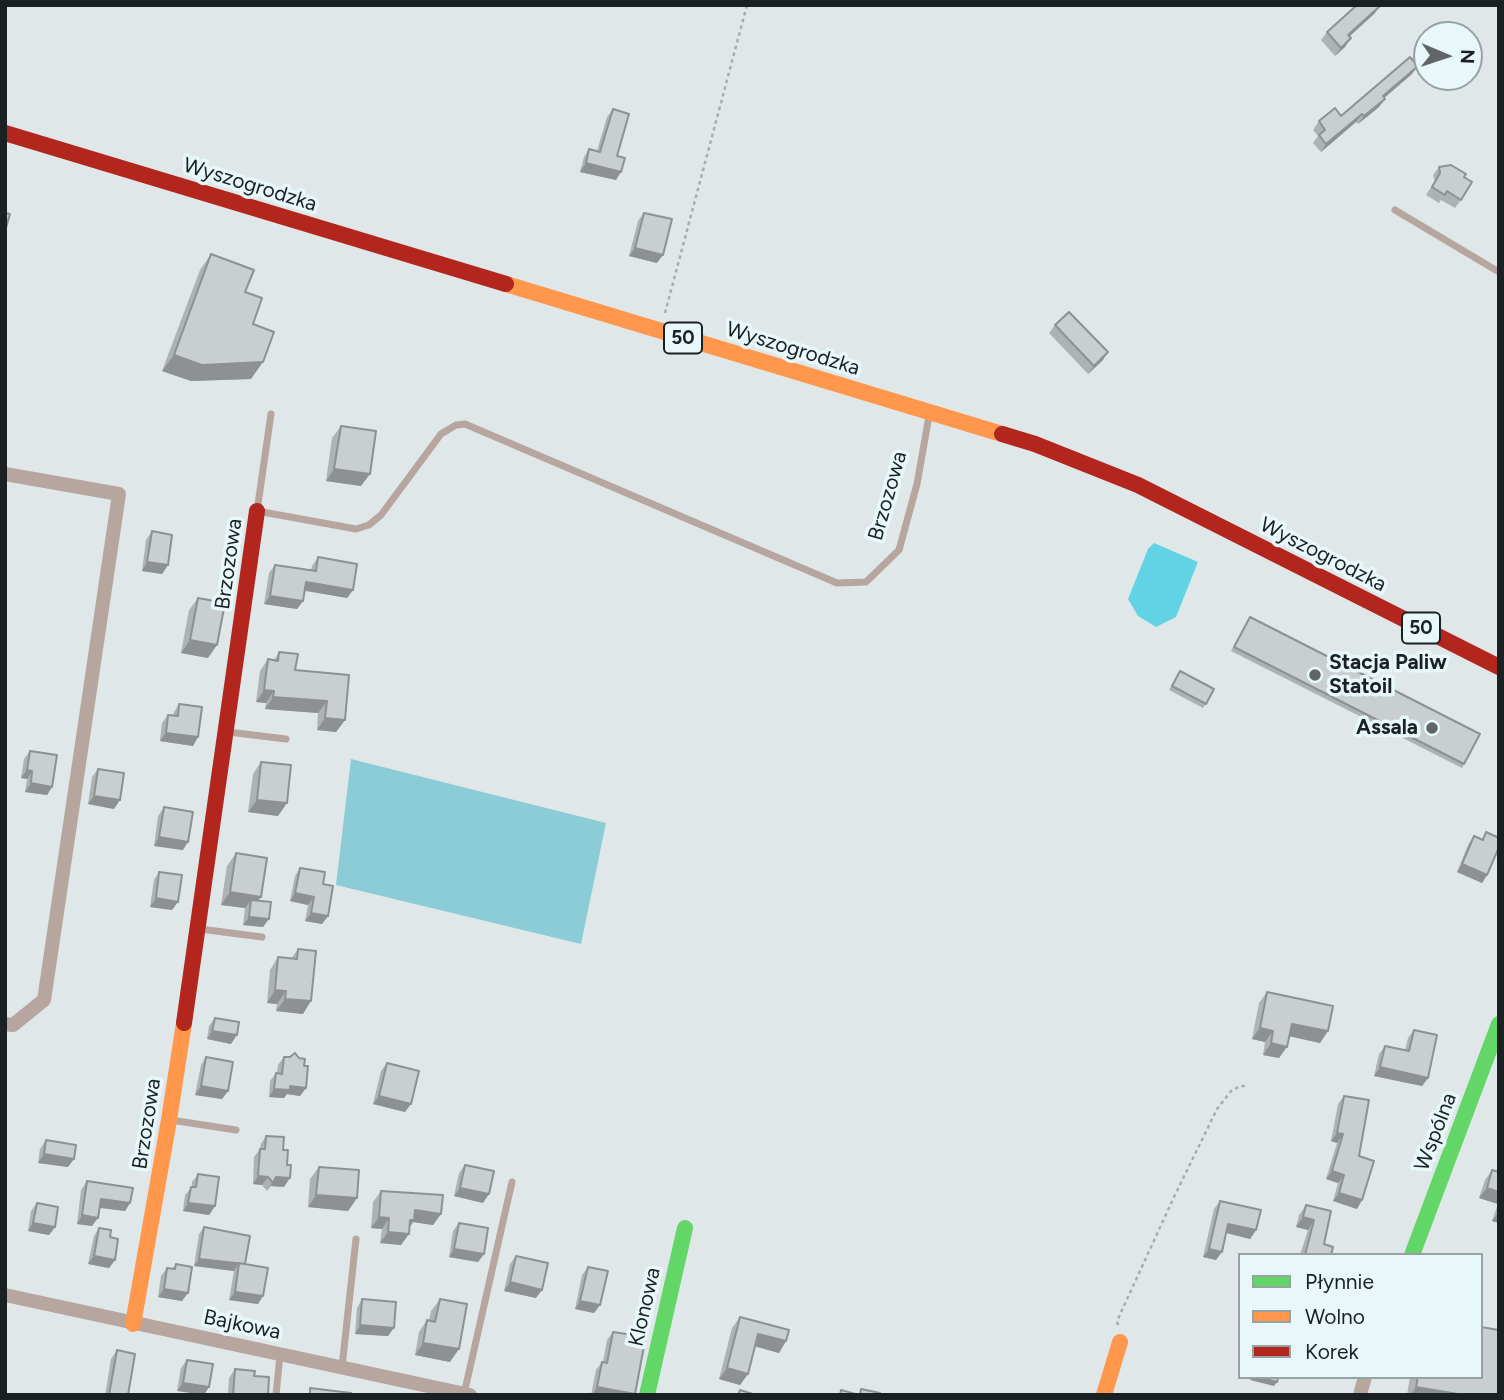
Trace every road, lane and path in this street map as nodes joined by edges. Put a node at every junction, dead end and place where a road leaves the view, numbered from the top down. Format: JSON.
{"nodes":[{"id":1,"x":747,"y":5,"type":"edge"},
{"id":2,"x":5,"y":133,"type":"edge"},
{"id":3,"x":1395,"y":210,"type":"dead end"},
{"id":4,"x":1499,"y":272,"type":"edge"},
{"id":5,"x":661,"y":331,"type":"junction"},
{"id":6,"x":930,"y":411,"type":"junction"},
{"id":7,"x":271,"y":414,"type":"dead end"},
{"id":8,"x":5,"y":474,"type":"edge"},
{"id":9,"x":257,"y":511,"type":"junction"},
{"id":10,"x":1499,"y":667,"type":"edge"},
{"id":11,"x":226,"y":731,"type":"junction"},
{"id":12,"x":286,"y":739,"type":"dead end"},
{"id":13,"x":198,"y":928,"type":"junction"},
{"id":14,"x":262,"y":937,"type":"dead end"},
{"id":15,"x":5,"y":1024,"type":"edge"},
{"id":16,"x":1499,"y":1024,"type":"edge"},
{"id":17,"x":1247,"y":1086,"type":"dead end"},
{"id":18,"x":169,"y":1120,"type":"junction"},
{"id":19,"x":236,"y":1130,"type":"dead end"},
{"id":20,"x":512,"y":1182,"type":"dead end"},
{"id":21,"x":685,"y":1228,"type":"dead end"},
{"id":22,"x":356,"y":1239,"type":"dead end"},
{"id":23,"x":1413,"y":1253,"type":"edge"},
{"id":24,"x":5,"y":1295,"type":"edge"},
{"id":25,"x":133,"y":1324,"type":"junction"},
{"id":26,"x":1119,"y":1342,"type":"joint"},
{"id":27,"x":280,"y":1355,"type":"junction"},
{"id":28,"x":342,"y":1368,"type":"junction"},
{"id":29,"x":435,"y":1391,"type":"edge"},
{"id":30,"x":467,"y":1394,"type":"edge"},
{"id":31,"x":276,"y":1395,"type":"edge"},
{"id":32,"x":647,"y":1395,"type":"edge"},
{"id":33,"x":1104,"y":1395,"type":"edge"}],
"edges":[{"from":1,"to":5,"type":"path"},
{"from":2,"to":5,"type":"main road","name":"Wyszogrodzka","number":"50"},
{"from":3,"to":4,"type":"lane"},
{"from":5,"to":6,"type":"main road","name":"Wyszogrodzka","number":"50"},
{"from":6,"to":9,"type":"lane","name":"Brzozowa"},
{"from":6,"to":10,"type":"main road","name":"Wyszogrodzka","number":"50"},
{"from":7,"to":9,"type":"lane"},
{"from":8,"to":15,"type":"street"},
{"from":9,"to":11,"type":"main road","name":"Brzozowa"},
{"from":11,"to":12,"type":"lane"},
{"from":11,"to":13,"type":"main road","name":"Brzozowa"},
{"from":13,"to":14,"type":"lane"},
{"from":13,"to":18,"type":"main road","name":"Brzozowa"},
{"from":16,"to":23,"type":"main road","name":"Wspólna"},
{"from":17,"to":26,"type":"path"},
{"from":18,"to":19,"type":"lane"},
{"from":18,"to":25,"type":"main road","name":"Brzozowa"},
{"from":20,"to":30,"type":"lane"},
{"from":21,"to":32,"type":"main road","name":"Klonowa"},
{"from":22,"to":28,"type":"lane"},
{"from":24,"to":25,"type":"street","name":"Bajkowa"},
{"from":25,"to":27,"type":"street","name":"Bajkowa"},
{"from":26,"to":33,"type":"main road"},
{"from":27,"to":28,"type":"street","name":"Bajkowa"},
{"from":27,"to":31,"type":"lane"},
{"from":28,"to":29,"type":"street","name":"Bajkowa"},
{"from":29,"to":30,"type":"street","name":"Bajkowa"}]}
